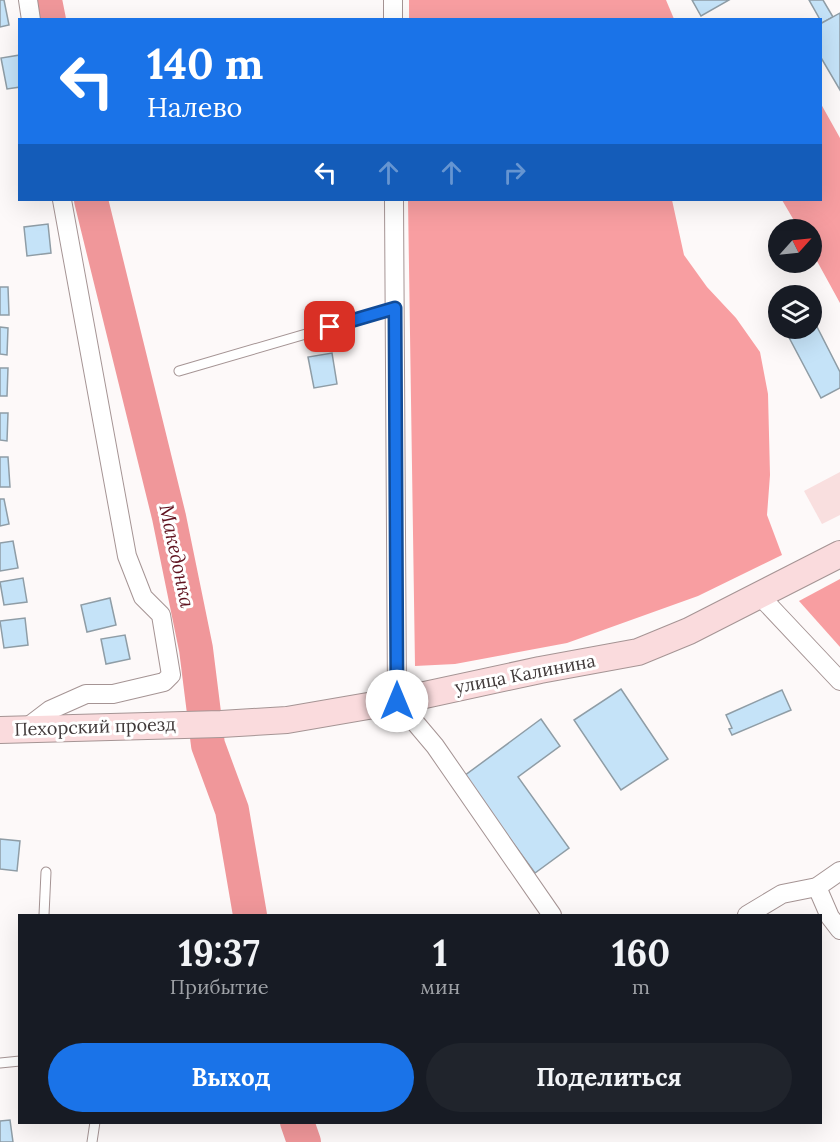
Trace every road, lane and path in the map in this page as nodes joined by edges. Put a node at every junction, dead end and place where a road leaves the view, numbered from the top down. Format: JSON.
{"nodes":[{"id":1,"x":28,"y":0,"type":"edge"},
{"id":2,"x":393,"y":0,"type":"edge"},
{"id":3,"x":31,"y":18,"type":"edge"},
{"id":4,"x":393,"y":18,"type":"edge"},
{"id":5,"x":62,"y":201,"type":"edge"},
{"id":6,"x":394,"y":201,"type":"edge"},
{"id":7,"x":395,"y":308,"type":"junction"},
{"id":8,"x":179,"y":370,"type":"dead end"},
{"id":9,"x":840,"y":554,"type":"edge"},
{"id":10,"x":760,"y":596,"type":"junction"},
{"id":11,"x":840,"y":681,"type":"edge"},
{"id":12,"x":397,"y":701,"type":"junction"},
{"id":13,"x":189,"y":724,"type":"joint"},
{"id":14,"x":25,"y":729,"type":"junction"},
{"id":15,"x":0,"y":730,"type":"edge"},
{"id":16,"x":840,"y":871,"type":"edge"},
{"id":17,"x":46,"y":872,"type":"dead end"},
{"id":18,"x":817,"y":887,"type":"junction"},
{"id":19,"x":44,"y":914,"type":"edge"},
{"id":20,"x":551,"y":914,"type":"edge"},
{"id":21,"x":749,"y":914,"type":"edge"},
{"id":22,"x":840,"y":930,"type":"edge"},
{"id":23,"x":18,"y":1061,"type":"edge"},
{"id":24,"x":0,"y":1063,"type":"edge"},
{"id":25,"x":94,"y":1124,"type":"edge"},
{"id":26,"x":92,"y":1142,"type":"edge"}],
"edges":[{"from":1,"to":3,"type":"street"},
{"from":2,"to":4,"type":"street"},
{"from":5,"to":14,"type":"street"},
{"from":6,"to":7,"type":"street"},
{"from":7,"to":8,"type":"lane"},
{"from":7,"to":12,"type":"street"},
{"from":9,"to":10,"type":"main road","name":"улица Калинина"},
{"from":10,"to":11,"type":"street"},
{"from":10,"to":12,"type":"main road","name":"улица Калинина"},
{"from":12,"to":13,"type":"main road","name":"улица Калинина"},
{"from":12,"to":20,"type":"street"},
{"from":13,"to":14,"type":"main road","name":"Пехорский проезд"},
{"from":14,"to":15,"type":"main road","name":"Пехорский проезд"},
{"from":16,"to":18,"type":"street"},
{"from":17,"to":19,"type":"lane"},
{"from":18,"to":21,"type":"street"},
{"from":18,"to":22,"type":"street"},
{"from":23,"to":24,"type":"lane"},
{"from":25,"to":26,"type":"lane"}]}
